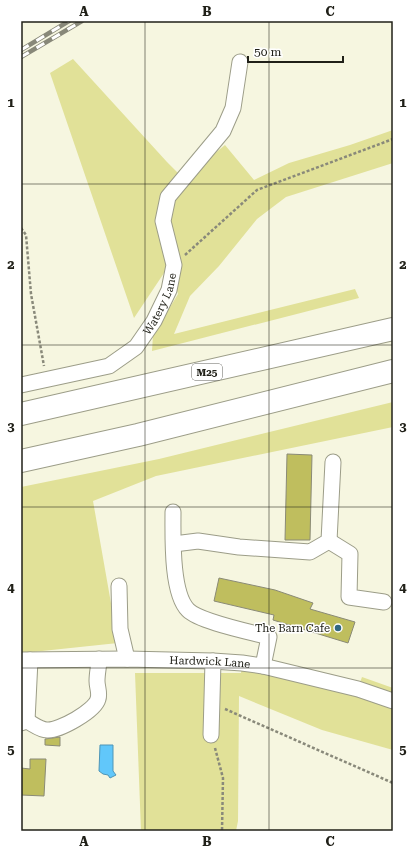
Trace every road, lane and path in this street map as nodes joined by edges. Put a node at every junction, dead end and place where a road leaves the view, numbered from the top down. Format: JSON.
{"nodes":[{"id":1,"x":240,"y":62,"type":"dead end"},
{"id":2,"x":393,"y":139,"type":"edge"},
{"id":3,"x":21,"y":228,"type":"edge"},
{"id":4,"x":174,"y":265,"type":"junction"},
{"id":5,"x":393,"y":329,"type":"edge"},
{"id":6,"x":393,"y":371,"type":"edge"},
{"id":7,"x":47,"y":379,"type":"junction"},
{"id":8,"x":21,"y":385,"type":"edge"},
{"id":9,"x":21,"y":414,"type":"edge"},
{"id":10,"x":21,"y":461,"type":"edge"},
{"id":11,"x":333,"y":462,"type":"dead end"},
{"id":12,"x":173,"y":512,"type":"dead end"},
{"id":13,"x":329,"y":542,"type":"junction"},
{"id":14,"x":174,"y":544,"type":"junction"},
{"id":15,"x":119,"y":586,"type":"dead end"},
{"id":16,"x":384,"y":602,"type":"dead end"},
{"id":17,"x":99,"y":659,"type":"junction"},
{"id":18,"x":127,"y":659,"type":"junction"},
{"id":19,"x":25,"y":660,"type":"edge"},
{"id":20,"x":213,"y":661,"type":"junction"},
{"id":21,"x":264,"y":666,"type":"junction"},
{"id":22,"x":393,"y":701,"type":"edge"},
{"id":23,"x":212,"y":703,"type":"junction"},
{"id":24,"x":24,"y":722,"type":"edge"},
{"id":25,"x":212,"y":736,"type":"joint"},
{"id":26,"x":393,"y":783,"type":"edge"},
{"id":27,"x":222,"y":831,"type":"edge"}],
"edges":[{"from":1,"to":4,"type":"street","name":"Watery Lane"},
{"from":2,"to":4,"type":"path"},
{"from":3,"to":7,"type":"path"},
{"from":4,"to":7,"type":"street","name":"Watery Lane"},
{"from":5,"to":9,"type":"highway","number":"M25"},
{"from":6,"to":10,"type":"highway"},
{"from":7,"to":8,"type":"street","name":"Watery Lane"},
{"from":11,"to":13,"type":"street"},
{"from":12,"to":14,"type":"street"},
{"from":13,"to":14,"type":"street"},
{"from":13,"to":16,"type":"street"},
{"from":14,"to":21,"type":"street"},
{"from":15,"to":18,"type":"street"},
{"from":17,"to":18,"type":"street","name":"Hardwick Lane"},
{"from":17,"to":19,"type":"street","name":"Hardwick Lane"},
{"from":17,"to":24,"type":"street"},
{"from":18,"to":20,"type":"street","name":"Hardwick Lane"},
{"from":19,"to":24,"type":"street"},
{"from":20,"to":21,"type":"street","name":"Hardwick Lane"},
{"from":20,"to":23,"type":"street"},
{"from":21,"to":22,"type":"street","name":"Hardwick Lane"},
{"from":23,"to":25,"type":"street"},
{"from":23,"to":26,"type":"path"},
{"from":25,"to":27,"type":"path"}]}
